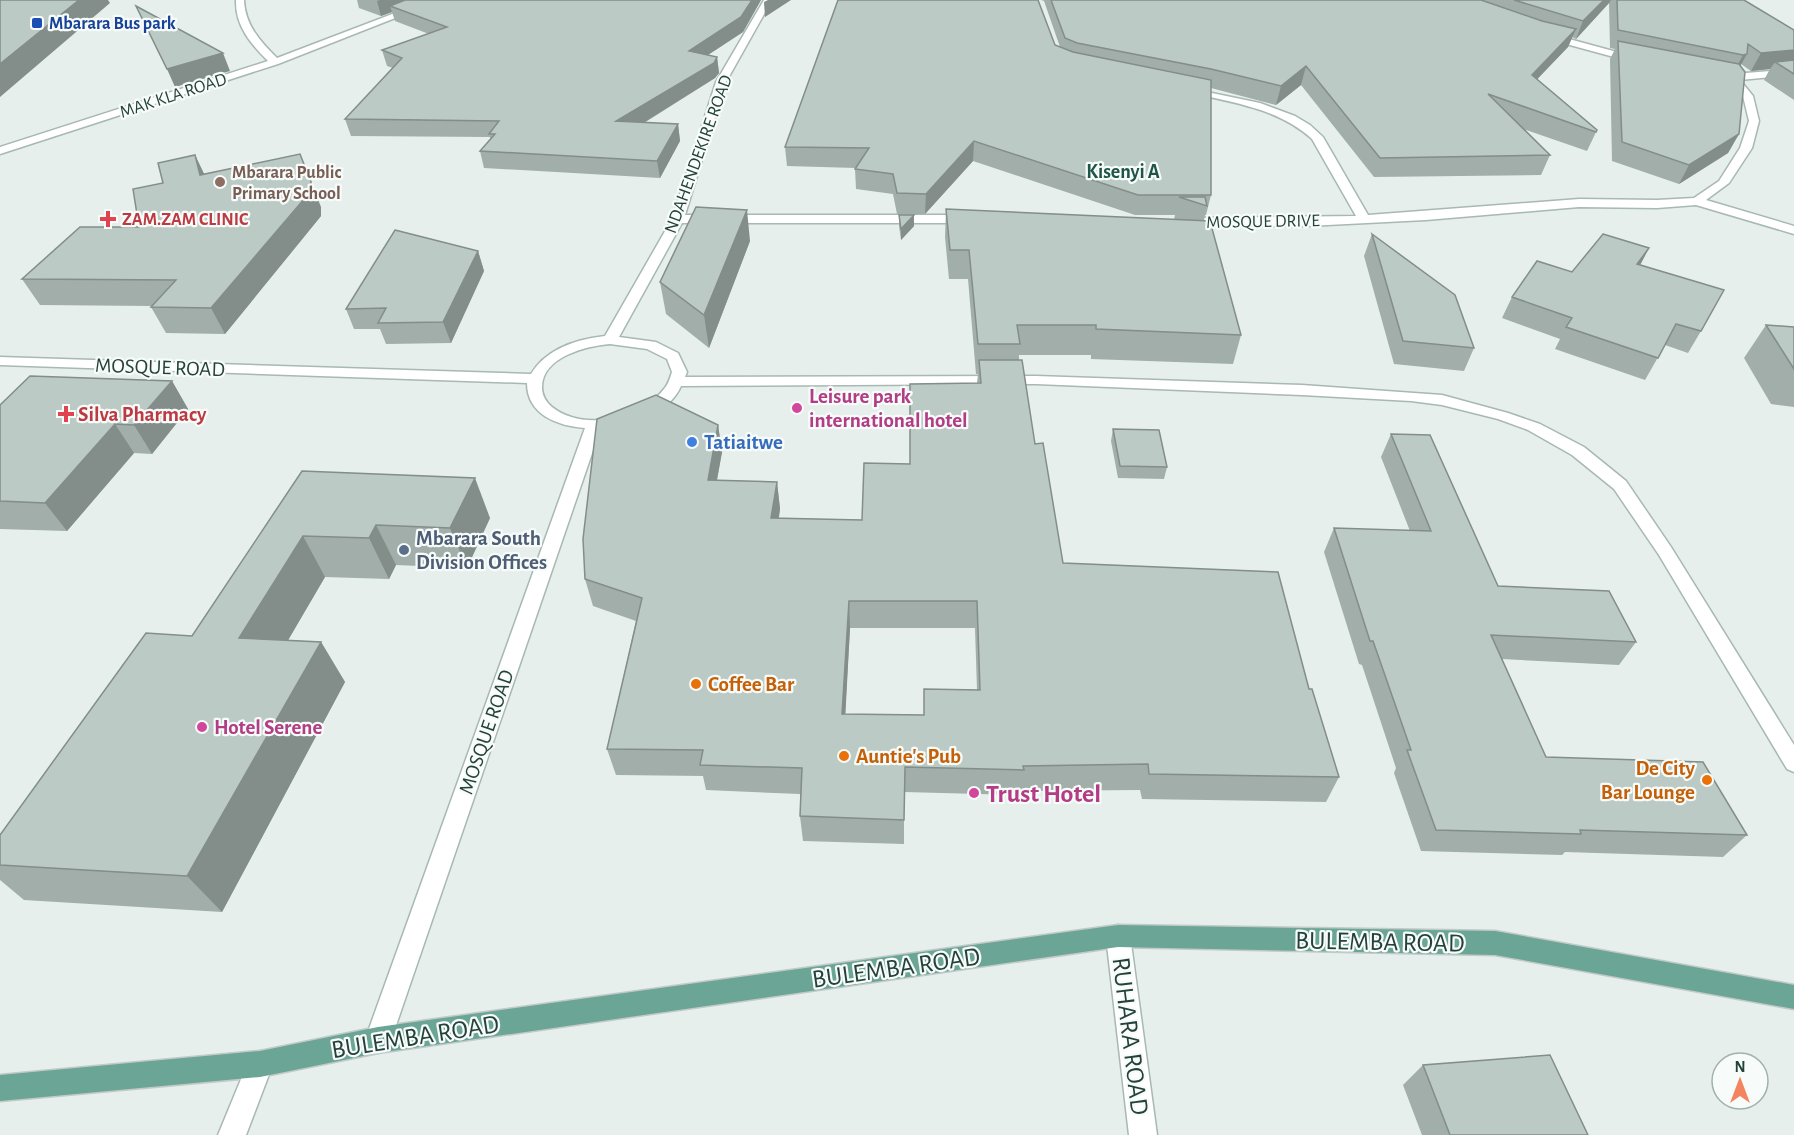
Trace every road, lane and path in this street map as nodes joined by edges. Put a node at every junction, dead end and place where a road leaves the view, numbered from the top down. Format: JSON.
{"nodes":[{"id":1,"x":240,"y":0,"type":"edge"},
{"id":2,"x":438,"y":0,"type":"edge"},
{"id":3,"x":768,"y":0,"type":"edge"},
{"id":4,"x":1539,"y":34,"type":"edge"},
{"id":5,"x":1642,"y":61,"type":"edge"},
{"id":6,"x":275,"y":62,"type":"junction"},
{"id":7,"x":1794,"y":72,"type":"edge"},
{"id":8,"x":1710,"y":74,"type":"edge"},
{"id":9,"x":1733,"y":78,"type":"junction"},
{"id":10,"x":1174,"y":87,"type":"edge"},
{"id":11,"x":0,"y":151,"type":"edge"},
{"id":12,"x":1697,"y":201,"type":"junction"},
{"id":13,"x":678,"y":219,"type":"junction"},
{"id":14,"x":984,"y":219,"type":"edge"},
{"id":15,"x":1365,"y":219,"type":"junction"},
{"id":16,"x":1179,"y":222,"type":"edge"},
{"id":17,"x":1794,"y":230,"type":"edge"},
{"id":18,"x":610,"y":340,"type":"junction"},
{"id":19,"x":0,"y":361,"type":"edge"},
{"id":20,"x":535,"y":379,"type":"junction"},
{"id":21,"x":679,"y":382,"type":"junction"},
{"id":22,"x":594,"y":424,"type":"junction"},
{"id":23,"x":1794,"y":763,"type":"edge"},
{"id":24,"x":1118,"y":936,"type":"junction"},
{"id":25,"x":1794,"y":997,"type":"edge"},
{"id":26,"x":378,"y":1040,"type":"junction"},
{"id":27,"x":260,"y":1064,"type":"junction"},
{"id":28,"x":0,"y":1088,"type":"edge"},
{"id":29,"x":232,"y":1135,"type":"edge"},
{"id":30,"x":1143,"y":1135,"type":"edge"}],
"edges":[{"from":1,"to":6,"type":"street"},
{"from":2,"to":6,"type":"street","name":"MAK KLA ROAD"},
{"from":3,"to":13,"type":"street","name":"NDAHENDEKIRE ROAD"},
{"from":4,"to":5,"type":"street"},
{"from":6,"to":11,"type":"street","name":"MAK KLA ROAD"},
{"from":7,"to":9,"type":"street"},
{"from":8,"to":9,"type":"street"},
{"from":9,"to":12,"type":"street"},
{"from":10,"to":15,"type":"street"},
{"from":12,"to":15,"type":"street","name":"MOSQUE DRIVE"},
{"from":12,"to":17,"type":"street"},
{"from":13,"to":14,"type":"street"},
{"from":13,"to":18,"type":"street","name":"NDAHENDEKIRE ROAD"},
{"from":15,"to":16,"type":"street","name":"MOSQUE DRIVE"},
{"from":18,"to":20,"type":"street"},
{"from":18,"to":21,"type":"street"},
{"from":19,"to":20,"type":"street","name":"MOSQUE ROAD"},
{"from":20,"to":22,"type":"street"},
{"from":21,"to":22,"type":"street"},
{"from":21,"to":23,"type":"street"},
{"from":22,"to":26,"type":"street","name":"MOSQUE ROAD"},
{"from":24,"to":25,"type":"main road","name":"BULEMBA ROAD"},
{"from":24,"to":26,"type":"main road","name":"BULEMBA ROAD"},
{"from":24,"to":30,"type":"street","name":"RUHARA ROAD"},
{"from":26,"to":27,"type":"main road","name":"BULEMBA ROAD"},
{"from":27,"to":28,"type":"main road","name":"BULEMBA ROAD"},
{"from":27,"to":29,"type":"street"}]}
